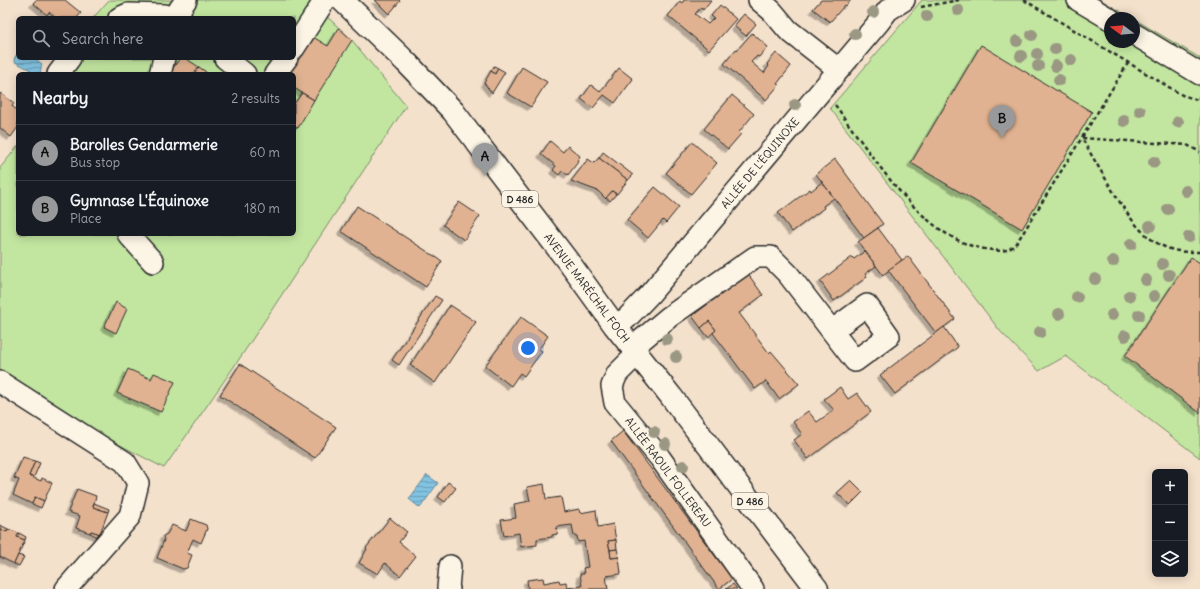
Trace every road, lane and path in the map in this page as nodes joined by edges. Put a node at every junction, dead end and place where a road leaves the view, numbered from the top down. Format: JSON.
{"nodes":[{"id":1,"x":186,"y":0,"type":"edge"},
{"id":2,"x":325,"y":0,"type":"edge"},
{"id":3,"x":342,"y":0,"type":"edge"},
{"id":4,"x":759,"y":0,"type":"edge"},
{"id":5,"x":904,"y":0,"type":"edge"},
{"id":6,"x":1024,"y":0,"type":"edge"},
{"id":7,"x":1078,"y":0,"type":"edge"},
{"id":8,"x":1104,"y":15,"type":"edge"},
{"id":9,"x":124,"y":16,"type":"edge"},
{"id":10,"x":165,"y":16,"type":"edge"},
{"id":11,"x":181,"y":16,"type":"edge"},
{"id":12,"x":1140,"y":38,"type":"edge"},
{"id":13,"x":296,"y":45,"type":"edge"},
{"id":14,"x":68,"y":60,"type":"edge"},
{"id":15,"x":164,"y":60,"type":"edge"},
{"id":16,"x":228,"y":60,"type":"edge"},
{"id":17,"x":286,"y":60,"type":"edge"},
{"id":18,"x":1128,"y":63,"type":"junction"},
{"id":19,"x":838,"y":69,"type":"junction"},
{"id":20,"x":60,"y":72,"type":"edge"},
{"id":21,"x":160,"y":72,"type":"edge"},
{"id":22,"x":242,"y":72,"type":"edge"},
{"id":23,"x":276,"y":72,"type":"edge"},
{"id":24,"x":1200,"y":74,"type":"edge"},
{"id":25,"x":820,"y":91,"type":"junction"},
{"id":26,"x":1200,"y":96,"type":"edge"},
{"id":27,"x":1199,"y":100,"type":"edge"},
{"id":28,"x":1082,"y":138,"type":"junction"},
{"id":29,"x":1200,"y":152,"type":"edge"},
{"id":30,"x":130,"y":236,"type":"edge"},
{"id":31,"x":1200,"y":252,"type":"edge"},
{"id":32,"x":154,"y":262,"type":"dead end"},
{"id":33,"x":615,"y":326,"type":"junction"},
{"id":34,"x":833,"y":330,"type":"dead end"},
{"id":35,"x":635,"y":351,"type":"junction"},
{"id":36,"x":0,"y":382,"type":"edge"},
{"id":37,"x":450,"y":566,"type":"dead end"},
{"id":38,"x":66,"y":589,"type":"edge"},
{"id":39,"x":449,"y":589,"type":"edge"},
{"id":40,"x":753,"y":589,"type":"edge"},
{"id":41,"x":817,"y":589,"type":"edge"}],
"edges":[{"from":1,"to":11,"type":"street"},
{"from":2,"to":13,"type":"street"},
{"from":3,"to":33,"type":"main road","name":"AVENUE MARÉCHAL FOCH","number":"D 486"},
{"from":4,"to":19,"type":"street"},
{"from":5,"to":19,"type":"street","name":"ALLÉE DE L'ÉQUINOXE"},
{"from":6,"to":18,"type":"path"},
{"from":7,"to":8,"type":"street"},
{"from":9,"to":10,"type":"street"},
{"from":12,"to":24,"type":"street"},
{"from":14,"to":20,"type":"street"},
{"from":15,"to":21,"type":"street"},
{"from":16,"to":22,"type":"street"},
{"from":17,"to":23,"type":"street"},
{"from":18,"to":27,"type":"path"},
{"from":18,"to":28,"type":"path"},
{"from":19,"to":25,"type":"street","name":"ALLÉE DE L'ÉQUINOXE"},
{"from":25,"to":28,"type":"path"},
{"from":25,"to":33,"type":"street","name":"ALLÉE DE L'ÉQUINOXE"},
{"from":26,"to":27,"type":"path"},
{"from":28,"to":29,"type":"path"},
{"from":28,"to":31,"type":"path"},
{"from":30,"to":32,"type":"street"},
{"from":33,"to":35,"type":"main road","name":"AVENUE MARÉCHAL FOCH","number":"D 486"},
{"from":34,"to":35,"type":"street","name":"ALLÉE RAOUL FOLLEREAU"},
{"from":35,"to":40,"type":"street","name":"ALLÉE RAOUL FOLLEREAU"},
{"from":35,"to":41,"type":"main road","name":"AVENUE MARÉCHAL FOCH","number":"D 486"},
{"from":36,"to":38,"type":"street"},
{"from":37,"to":39,"type":"street"}]}
